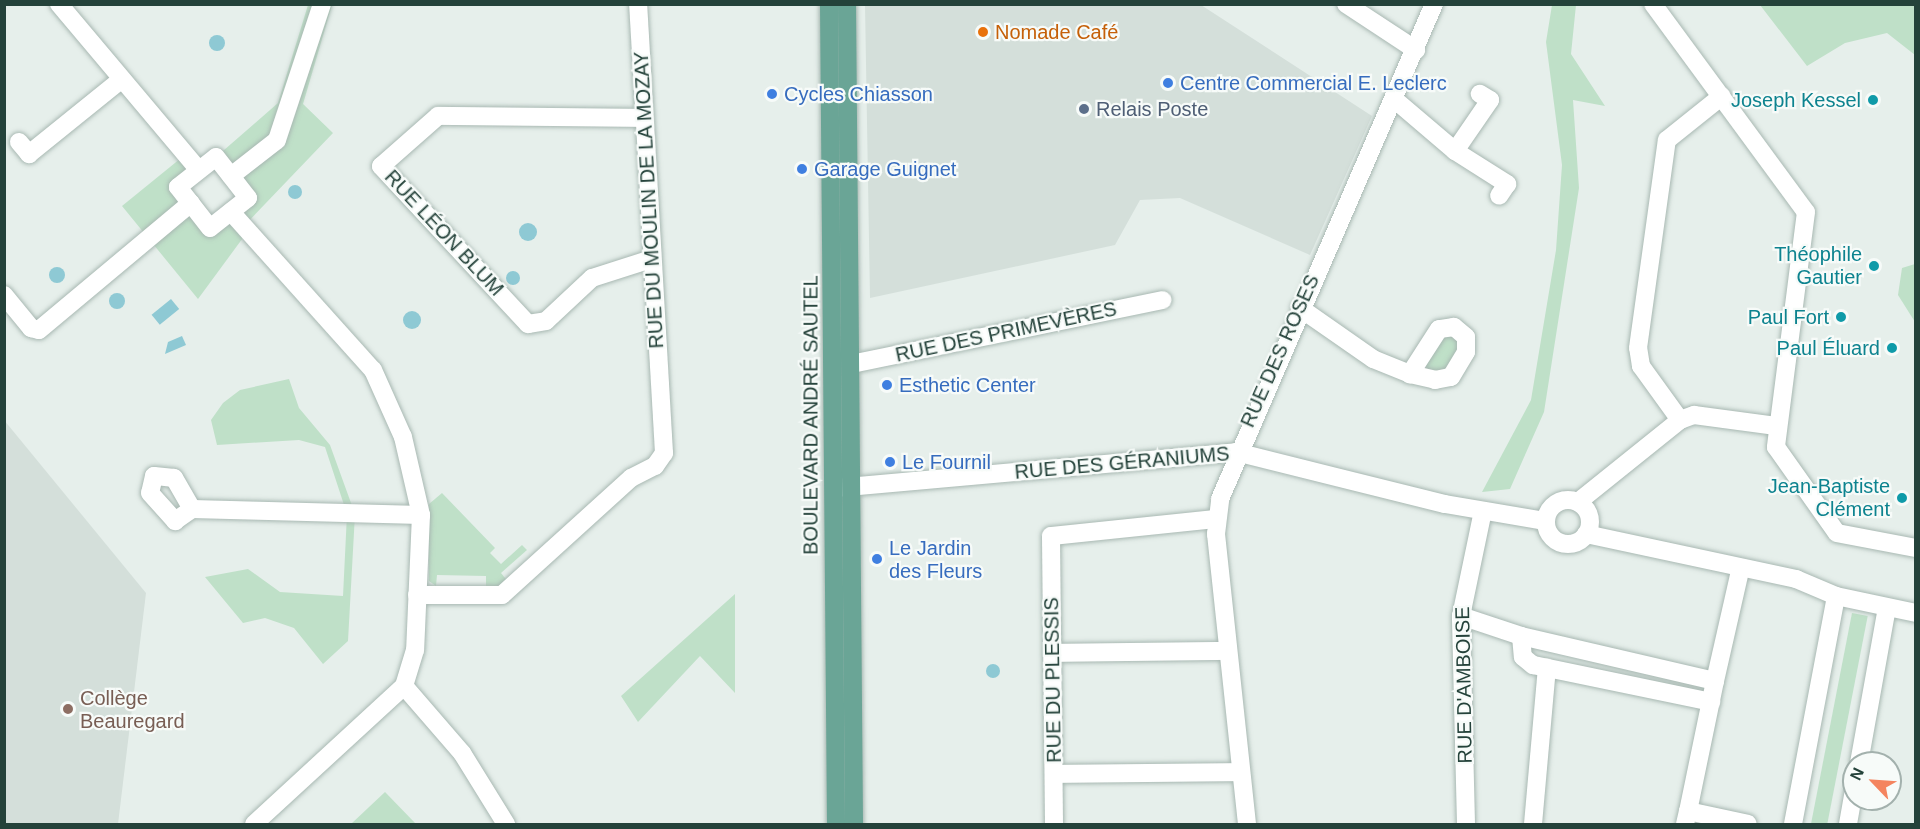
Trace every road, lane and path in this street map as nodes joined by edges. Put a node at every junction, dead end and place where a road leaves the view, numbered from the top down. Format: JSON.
{"nodes":[{"id":1,"x":59,"y":4,"type":"edge"},
{"id":2,"x":322,"y":4,"type":"edge"},
{"id":3,"x":638,"y":4,"type":"edge"},
{"id":4,"x":829,"y":4,"type":"edge"},
{"id":5,"x":847,"y":4,"type":"edge"},
{"id":6,"x":1346,"y":4,"type":"edge"},
{"id":7,"x":1434,"y":4,"type":"edge"},
{"id":8,"x":1653,"y":4,"type":"edge"},
{"id":9,"x":1416,"y":50,"type":"junction"},
{"id":10,"x":122,"y":79,"type":"junction"},
{"id":11,"x":1480,"y":94,"type":"dead end"},
{"id":12,"x":1722,"y":96,"type":"junction"},
{"id":13,"x":1394,"y":99,"type":"junction"},
{"id":14,"x":643,"y":118,"type":"junction"},
{"id":15,"x":1455,"y":151,"type":"junction"},
{"id":16,"x":29,"y":154,"type":"dead end"},
{"id":17,"x":200,"y":170,"type":"junction"},
{"id":18,"x":231,"y":176,"type":"junction"},
{"id":19,"x":1499,"y":196,"type":"dead end"},
{"id":20,"x":191,"y":203,"type":"junction"},
{"id":21,"x":231,"y":212,"type":"junction"},
{"id":22,"x":648,"y":260,"type":"junction"},
{"id":23,"x":4,"y":295,"type":"edge"},
{"id":24,"x":1162,"y":300,"type":"dead end"},
{"id":25,"x":1300,"y":308,"type":"junction"},
{"id":26,"x":851,"y":364,"type":"junction"},
{"id":27,"x":1410,"y":374,"type":"dead end"},
{"id":28,"x":1680,"y":420,"type":"junction"},
{"id":29,"x":1776,"y":426,"type":"junction"},
{"id":30,"x":1236,"y":452,"type":"junction"},
{"id":31,"x":843,"y":488,"type":"junction"},
{"id":32,"x":1578,"y":502,"type":"junction"},
{"id":33,"x":192,"y":509,"type":"dead end"},
{"id":34,"x":1483,"y":511,"type":"junction"},
{"id":35,"x":421,"y":515,"type":"junction"},
{"id":36,"x":1216,"y":519,"type":"junction"},
{"id":37,"x":1546,"y":521,"type":"junction"},
{"id":38,"x":1586,"y":534,"type":"junction"},
{"id":39,"x":1916,"y":548,"type":"edge"},
{"id":40,"x":1740,"y":571,"type":"junction"},
{"id":41,"x":417,"y":595,"type":"junction"},
{"id":42,"x":1836,"y":596,"type":"junction"},
{"id":43,"x":1887,"y":608,"type":"junction"},
{"id":44,"x":1916,"y":614,"type":"edge"},
{"id":45,"x":1461,"y":616,"type":"junction"},
{"id":46,"x":1521,"y":636,"type":"junction"},
{"id":47,"x":1228,"y":651,"type":"junction"},
{"id":48,"x":1052,"y":653,"type":"junction"},
{"id":49,"x":1547,"y":668,"type":"junction"},
{"id":50,"x":1715,"y":681,"type":"junction"},
{"id":51,"x":404,"y":686,"type":"junction"},
{"id":52,"x":1711,"y":702,"type":"junction"},
{"id":53,"x":1861,"y":751,"type":"edge"},
{"id":54,"x":1241,"y":772,"type":"junction"},
{"id":55,"x":1054,"y":774,"type":"junction"},
{"id":56,"x":1687,"y":818,"type":"edge"},
{"id":57,"x":254,"y":825,"type":"edge"},
{"id":58,"x":506,"y":825,"type":"edge"},
{"id":59,"x":836,"y":825,"type":"edge"},
{"id":60,"x":854,"y":825,"type":"edge"},
{"id":61,"x":1054,"y":825,"type":"edge"},
{"id":62,"x":1247,"y":825,"type":"edge"},
{"id":63,"x":1466,"y":825,"type":"edge"},
{"id":64,"x":1533,"y":825,"type":"edge"},
{"id":65,"x":1748,"y":825,"type":"edge"},
{"id":66,"x":1792,"y":825,"type":"edge"}],
"edges":[{"from":1,"to":10,"type":"street"},
{"from":2,"to":18,"type":"street"},
{"from":3,"to":14,"type":"street","name":"RUE DU MOULIN DE LA MOZAY"},
{"from":4,"to":31,"type":"main road","name":"BOULEVARD ANDRÉ SAUTEL"},
{"from":5,"to":26,"type":"main road","name":"BOULEVARD ANDRÉ SAUTEL"},
{"from":6,"to":9,"type":"street"},
{"from":7,"to":9,"type":"street","name":"RUE DES ROSES"},
{"from":8,"to":12,"type":"street"},
{"from":9,"to":13,"type":"street","name":"RUE DES ROSES"},
{"from":10,"to":16,"type":"street"},
{"from":10,"to":17,"type":"street"},
{"from":11,"to":15,"type":"street"},
{"from":12,"to":28,"type":"street"},
{"from":12,"to":29,"type":"street"},
{"from":13,"to":15,"type":"street"},
{"from":13,"to":25,"type":"street","name":"RUE DES ROSES"},
{"from":14,"to":22,"type":"street","name":"RUE DU MOULIN DE LA MOZAY"},
{"from":14,"to":22,"type":"street","name":"RUE LÉON BLUM"},
{"from":15,"to":19,"type":"street"},
{"from":17,"to":18,"type":"street"},
{"from":17,"to":20,"type":"street"},
{"from":18,"to":21,"type":"street"},
{"from":20,"to":21,"type":"street"},
{"from":20,"to":23,"type":"street"},
{"from":21,"to":35,"type":"street"},
{"from":22,"to":41,"type":"street","name":"RUE DU MOULIN DE LA MOZAY"},
{"from":24,"to":26,"type":"street","name":"RUE DES PRIMEVÈRES"},
{"from":25,"to":27,"type":"street"},
{"from":25,"to":30,"type":"street","name":"RUE DES ROSES"},
{"from":26,"to":31,"type":"main road","name":"BOULEVARD ANDRÉ SAUTEL"},
{"from":28,"to":29,"type":"street"},
{"from":28,"to":32,"type":"street"},
{"from":29,"to":39,"type":"street"},
{"from":30,"to":31,"type":"street","name":"RUE DES GÉRANIUMS"},
{"from":30,"to":34,"type":"street","name":"RUE DES GÉRANIUMS"},
{"from":30,"to":36,"type":"street","name":"RUE DES ROSES"},
{"from":31,"to":59,"type":"main road","name":"BOULEVARD ANDRÉ SAUTEL"},
{"from":31,"to":60,"type":"main road","name":"BOULEVARD ANDRÉ SAUTEL"},
{"from":32,"to":37,"type":"street"},
{"from":32,"to":38,"type":"street"},
{"from":33,"to":35,"type":"street"},
{"from":34,"to":37,"type":"street","name":"RUE DES GÉRANIUMS"},
{"from":34,"to":45,"type":"street","name":"RUE D'AMBOISE"},
{"from":35,"to":41,"type":"street"},
{"from":36,"to":47,"type":"street","name":"RUE DES ROSES"},
{"from":36,"to":48,"type":"street","name":"RUE DU PLESSIS"},
{"from":37,"to":38,"type":"street"},
{"from":38,"to":40,"type":"street"},
{"from":40,"to":42,"type":"street"},
{"from":40,"to":50,"type":"street"},
{"from":41,"to":51,"type":"street"},
{"from":42,"to":43,"type":"street"},
{"from":42,"to":66,"type":"street"},
{"from":43,"to":44,"type":"street"},
{"from":43,"to":53,"type":"street"},
{"from":45,"to":46,"type":"street"},
{"from":45,"to":63,"type":"street","name":"RUE D'AMBOISE"},
{"from":46,"to":49,"type":"street"},
{"from":46,"to":50,"type":"street"},
{"from":47,"to":48,"type":"street"},
{"from":47,"to":54,"type":"street","name":"RUE DES ROSES"},
{"from":48,"to":55,"type":"street","name":"RUE DU PLESSIS"},
{"from":49,"to":52,"type":"street"},
{"from":49,"to":64,"type":"street"},
{"from":50,"to":52,"type":"street"},
{"from":51,"to":57,"type":"street"},
{"from":51,"to":58,"type":"street"},
{"from":52,"to":56,"type":"street"},
{"from":54,"to":55,"type":"street"},
{"from":54,"to":62,"type":"street","name":"RUE DES ROSES"},
{"from":55,"to":61,"type":"street","name":"RUE DU PLESSIS"},
{"from":56,"to":65,"type":"street"}]}
